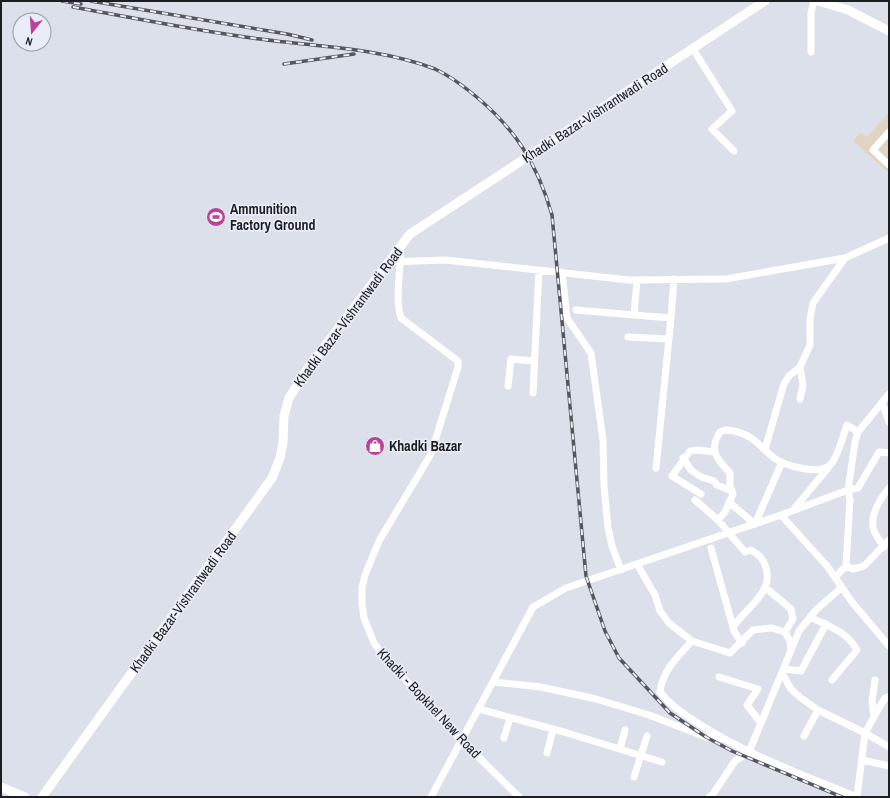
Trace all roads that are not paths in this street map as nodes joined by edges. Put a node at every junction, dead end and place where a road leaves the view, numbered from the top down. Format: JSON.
{"nodes":[{"id":1,"x":765,"y":1,"type":"edge"},
{"id":2,"x":814,"y":1,"type":"edge"},
{"id":3,"x":818,"y":1,"type":"edge"},
{"id":4,"x":889,"y":31,"type":"edge"},
{"id":5,"x":693,"y":49,"type":"junction"},
{"id":6,"x":811,"y":52,"type":"dead end"},
{"id":7,"x":889,"y":132,"type":"edge"},
{"id":8,"x":734,"y":151,"type":"dead end"},
{"id":9,"x":889,"y":165,"type":"edge"},
{"id":10,"x":889,"y":238,"type":"edge"},
{"id":11,"x":400,"y":247,"type":"junction"},
{"id":12,"x":844,"y":258,"type":"junction"},
{"id":13,"x":388,"y":262,"type":"junction"},
{"id":14,"x":401,"y":262,"type":"junction"},
{"id":15,"x":539,"y":270,"type":"junction"},
{"id":16,"x":562,"y":272,"type":"junction"},
{"id":17,"x":674,"y":279,"type":"junction"},
{"id":18,"x":637,"y":280,"type":"junction"},
{"id":19,"x":576,"y":310,"type":"dead end"},
{"id":20,"x":634,"y":315,"type":"junction"},
{"id":21,"x":671,"y":318,"type":"junction"},
{"id":22,"x":628,"y":337,"type":"dead end"},
{"id":23,"x":669,"y":339,"type":"junction"},
{"id":24,"x":534,"y":361,"type":"junction"},
{"id":25,"x":800,"y":366,"type":"junction"},
{"id":26,"x":508,"y":386,"type":"dead end"},
{"id":27,"x":533,"y":393,"type":"dead end"},
{"id":28,"x":889,"y":394,"type":"edge"},
{"id":29,"x":800,"y":399,"type":"dead end"},
{"id":30,"x":882,"y":402,"type":"junction"},
{"id":31,"x":889,"y":422,"type":"edge"},
{"id":32,"x":858,"y":432,"type":"junction"},
{"id":33,"x":765,"y":449,"type":"junction"},
{"id":34,"x":714,"y":452,"type":"junction"},
{"id":35,"x":889,"y":453,"type":"edge"},
{"id":36,"x":683,"y":458,"type":"junction"},
{"id":37,"x":782,"y":462,"type":"junction"},
{"id":38,"x":829,"y":466,"type":"junction"},
{"id":39,"x":656,"y":468,"type":"dead end"},
{"id":40,"x":889,"y":488,"type":"edge"},
{"id":41,"x":848,"y":490,"type":"junction"},
{"id":42,"x":732,"y":491,"type":"junction"},
{"id":43,"x":701,"y":494,"type":"dead end"},
{"id":44,"x":695,"y":500,"type":"dead end"},
{"id":45,"x":730,"y":503,"type":"junction"},
{"id":46,"x":794,"y":510,"type":"junction"},
{"id":47,"x":781,"y":515,"type":"junction"},
{"id":48,"x":718,"y":520,"type":"junction"},
{"id":49,"x":755,"y":524,"type":"junction"},
{"id":50,"x":728,"y":533,"type":"junction"},
{"id":51,"x":889,"y":540,"type":"edge"},
{"id":52,"x":884,"y":547,"type":"junction"},
{"id":53,"x":711,"y":548,"type":"dead end"},
{"id":54,"x":637,"y":564,"type":"junction"},
{"id":55,"x":846,"y":566,"type":"junction"},
{"id":56,"x":621,"y":570,"type":"junction"},
{"id":57,"x":835,"y":577,"type":"junction"},
{"id":58,"x":842,"y":587,"type":"junction"},
{"id":59,"x":766,"y":588,"type":"junction"},
{"id":60,"x":810,"y":617,"type":"junction"},
{"id":61,"x":826,"y":624,"type":"junction"},
{"id":62,"x":733,"y":628,"type":"junction"},
{"id":63,"x":785,"y":632,"type":"junction"},
{"id":64,"x":692,"y":641,"type":"junction"},
{"id":65,"x":742,"y":643,"type":"junction"},
{"id":66,"x":889,"y":646,"type":"edge"},
{"id":67,"x":791,"y":650,"type":"junction"},
{"id":68,"x":783,"y":671,"type":"junction"},
{"id":69,"x":719,"y":677,"type":"dead end"},
{"id":70,"x":832,"y":680,"type":"dead end"},
{"id":71,"x":875,"y":680,"type":"dead end"},
{"id":72,"x":493,"y":682,"type":"junction"},
{"id":73,"x":889,"y":696,"type":"edge"},
{"id":74,"x":479,"y":708,"type":"junction"},
{"id":75,"x":818,"y":710,"type":"junction"},
{"id":76,"x":874,"y":716,"type":"junction"},
{"id":77,"x":510,"y":718,"type":"junction"},
{"id":78,"x":761,"y":723,"type":"junction"},
{"id":79,"x":553,"y":729,"type":"junction"},
{"id":80,"x":625,"y":730,"type":"dead end"},
{"id":81,"x":865,"y":733,"type":"junction"},
{"id":82,"x":647,"y":736,"type":"dead end"},
{"id":83,"x":804,"y":736,"type":"dead end"},
{"id":84,"x":504,"y":738,"type":"dead end"},
{"id":85,"x":726,"y":740,"type":"junction"},
{"id":86,"x":889,"y":747,"type":"edge"},
{"id":87,"x":620,"y":749,"type":"junction"},
{"id":88,"x":749,"y":752,"type":"junction"},
{"id":89,"x":547,"y":753,"type":"dead end"},
{"id":90,"x":641,"y":756,"type":"junction"},
{"id":91,"x":862,"y":760,"type":"junction"},
{"id":92,"x":662,"y":762,"type":"dead end"},
{"id":93,"x":889,"y":766,"type":"edge"},
{"id":94,"x":634,"y":777,"type":"dead end"},
{"id":95,"x":1,"y":787,"type":"edge"},
{"id":96,"x":25,"y":797,"type":"edge"},
{"id":97,"x":42,"y":797,"type":"edge"},
{"id":98,"x":431,"y":797,"type":"edge"},
{"id":99,"x":520,"y":797,"type":"edge"},
{"id":100,"x":708,"y":797,"type":"edge"},
{"id":101,"x":857,"y":797,"type":"edge"}],
"edges":[{"from":1,"to":5,"type":"street","name":"Khadki Bazar-Vishrantwadi Road"},
{"from":2,"to":6,"type":"street"},
{"from":3,"to":4,"type":"street"},
{"from":5,"to":8,"type":"street"},
{"from":5,"to":11,"type":"street","name":"Khadki Bazar-Vishrantwadi Road"},
{"from":7,"to":9,"type":"street"},
{"from":10,"to":12,"type":"street"},
{"from":11,"to":13,"type":"street","name":"Khadki Bazar-Vishrantwadi Road"},
{"from":11,"to":14,"type":"street"},
{"from":12,"to":17,"type":"street"},
{"from":12,"to":25,"type":"street"},
{"from":13,"to":14,"type":"street"},
{"from":13,"to":97,"type":"street","name":"Khadki Bazar-Vishrantwadi Road"},
{"from":14,"to":15,"type":"street"},
{"from":14,"to":99,"type":"street","name":"Khadki - Bopkhel New Road"},
{"from":15,"to":16,"type":"street"},
{"from":15,"to":24,"type":"street"},
{"from":16,"to":18,"type":"street"},
{"from":16,"to":56,"type":"street"},
{"from":17,"to":18,"type":"street"},
{"from":17,"to":21,"type":"street"},
{"from":18,"to":20,"type":"street"},
{"from":19,"to":20,"type":"street"},
{"from":20,"to":21,"type":"street"},
{"from":21,"to":23,"type":"street"},
{"from":22,"to":23,"type":"street"},
{"from":23,"to":39,"type":"street"},
{"from":24,"to":26,"type":"street"},
{"from":24,"to":27,"type":"street"},
{"from":25,"to":29,"type":"street"},
{"from":25,"to":33,"type":"street"},
{"from":28,"to":30,"type":"street"},
{"from":30,"to":31,"type":"street"},
{"from":30,"to":32,"type":"street"},
{"from":32,"to":38,"type":"street"},
{"from":32,"to":41,"type":"street"},
{"from":33,"to":34,"type":"street"},
{"from":33,"to":37,"type":"street"},
{"from":34,"to":36,"type":"street"},
{"from":34,"to":42,"type":"street"},
{"from":35,"to":41,"type":"street"},
{"from":36,"to":42,"type":"street"},
{"from":36,"to":43,"type":"street"},
{"from":37,"to":38,"type":"street"},
{"from":37,"to":49,"type":"street"},
{"from":38,"to":46,"type":"street"},
{"from":40,"to":52,"type":"street"},
{"from":41,"to":46,"type":"street"},
{"from":41,"to":55,"type":"street"},
{"from":42,"to":45,"type":"street"},
{"from":44,"to":48,"type":"street"},
{"from":45,"to":48,"type":"street"},
{"from":45,"to":49,"type":"street"},
{"from":46,"to":47,"type":"street"},
{"from":47,"to":49,"type":"street"},
{"from":47,"to":57,"type":"street"},
{"from":48,"to":50,"type":"street"},
{"from":49,"to":50,"type":"street"},
{"from":50,"to":54,"type":"street"},
{"from":50,"to":59,"type":"street"},
{"from":51,"to":52,"type":"street"},
{"from":52,"to":55,"type":"street"},
{"from":53,"to":62,"type":"street"},
{"from":54,"to":56,"type":"street"},
{"from":54,"to":64,"type":"street"},
{"from":55,"to":57,"type":"street"},
{"from":56,"to":72,"type":"street"},
{"from":57,"to":58,"type":"street"},
{"from":58,"to":60,"type":"street"},
{"from":58,"to":66,"type":"street"},
{"from":59,"to":62,"type":"street"},
{"from":59,"to":63,"type":"street"},
{"from":60,"to":61,"type":"street"},
{"from":60,"to":67,"type":"street"},
{"from":61,"to":68,"type":"street"},
{"from":61,"to":70,"type":"street"},
{"from":62,"to":65,"type":"street"},
{"from":63,"to":65,"type":"street"},
{"from":63,"to":67,"type":"street"},
{"from":64,"to":65,"type":"street"},
{"from":64,"to":85,"type":"street"},
{"from":67,"to":68,"type":"street"},
{"from":68,"to":75,"type":"street"},
{"from":68,"to":78,"type":"street"},
{"from":69,"to":78,"type":"street"},
{"from":71,"to":76,"type":"street"},
{"from":72,"to":74,"type":"street"},
{"from":72,"to":85,"type":"street"},
{"from":73,"to":76,"type":"street"},
{"from":74,"to":77,"type":"street"},
{"from":74,"to":98,"type":"street"},
{"from":75,"to":81,"type":"street"},
{"from":75,"to":83,"type":"street"},
{"from":76,"to":81,"type":"street"},
{"from":77,"to":79,"type":"street"},
{"from":77,"to":84,"type":"street"},
{"from":78,"to":88,"type":"street"},
{"from":79,"to":87,"type":"street"},
{"from":79,"to":89,"type":"street"},
{"from":80,"to":87,"type":"street"},
{"from":81,"to":86,"type":"street"},
{"from":81,"to":91,"type":"street"},
{"from":82,"to":90,"type":"street"},
{"from":85,"to":88,"type":"street"},
{"from":87,"to":90,"type":"street"},
{"from":88,"to":100,"type":"street"},
{"from":88,"to":101,"type":"street"},
{"from":90,"to":92,"type":"street"},
{"from":90,"to":94,"type":"street"},
{"from":91,"to":93,"type":"street"},
{"from":91,"to":101,"type":"street"},
{"from":95,"to":96,"type":"street"}]}
